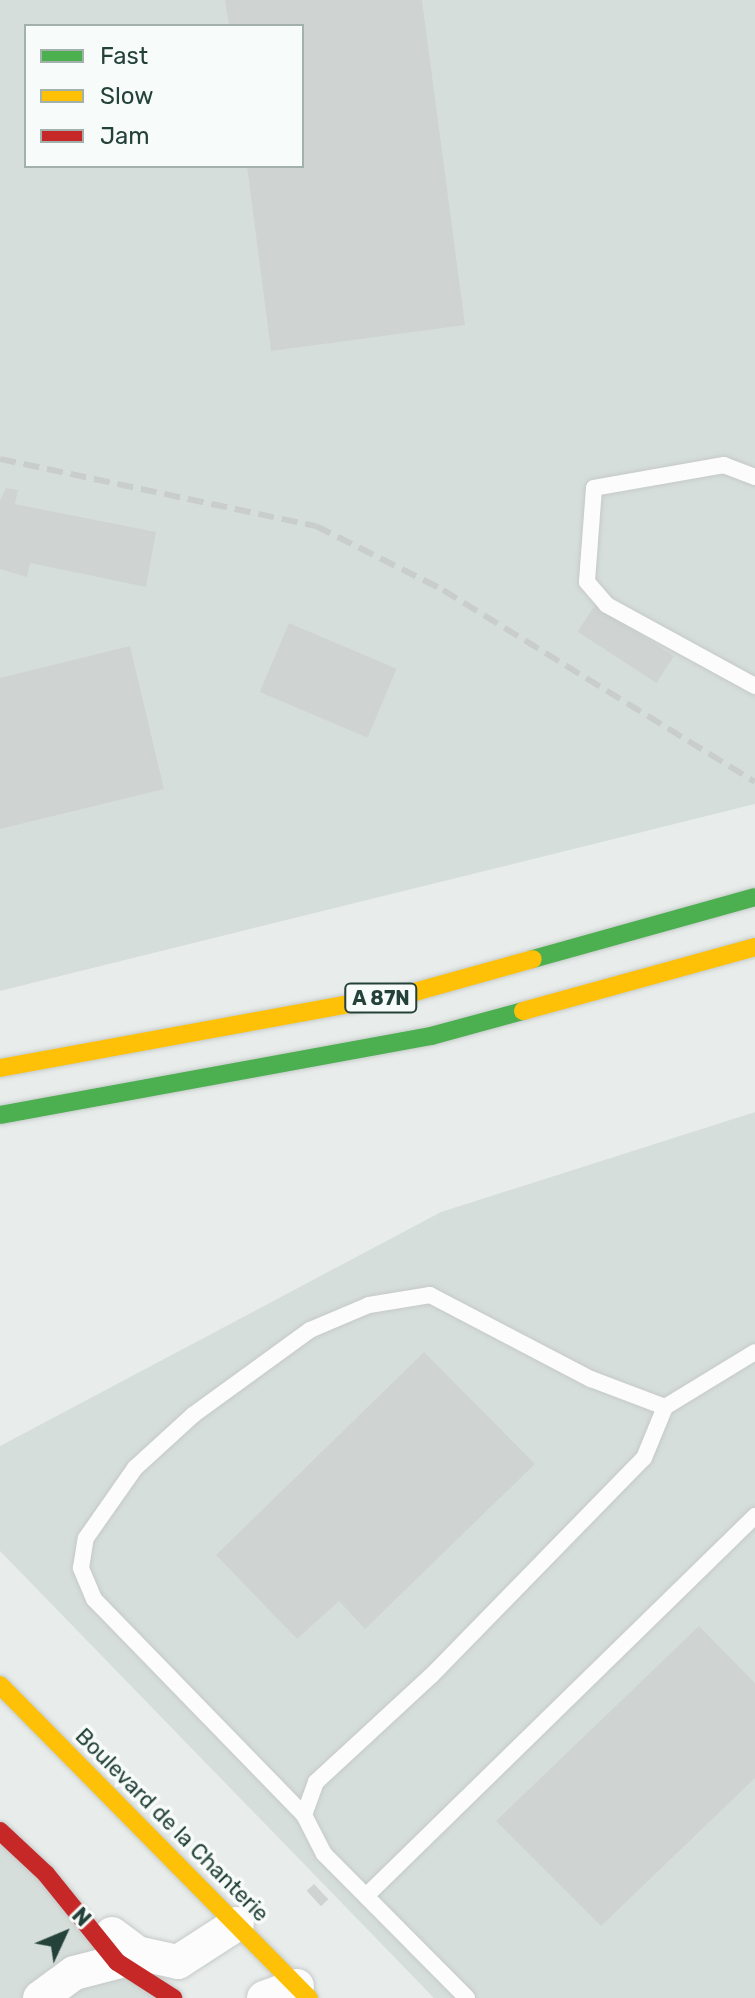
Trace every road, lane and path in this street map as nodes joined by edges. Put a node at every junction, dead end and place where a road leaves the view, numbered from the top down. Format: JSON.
{"nodes":[{"id":1,"x":755,"y":477,"type":"edge"},
{"id":2,"x":755,"y":686,"type":"edge"},
{"id":3,"x":755,"y":897,"type":"edge"},
{"id":4,"x":755,"y":947,"type":"edge"},
{"id":5,"x":0,"y":1068,"type":"edge"},
{"id":6,"x":0,"y":1115,"type":"edge"},
{"id":7,"x":755,"y":1352,"type":"edge"},
{"id":8,"x":665,"y":1407,"type":"junction"},
{"id":9,"x":755,"y":1516,"type":"edge"},
{"id":10,"x":0,"y":1685,"type":"edge"},
{"id":11,"x":304,"y":1815,"type":"junction"},
{"id":12,"x":0,"y":1831,"type":"edge"},
{"id":13,"x":46,"y":1874,"type":"junction"},
{"id":14,"x":366,"y":1896,"type":"junction"},
{"id":15,"x":237,"y":1924,"type":"junction"},
{"id":16,"x":117,"y":1962,"type":"junction"},
{"id":17,"x":303,"y":1992,"type":"edge"},
{"id":18,"x":40,"y":1998,"type":"edge"},
{"id":19,"x":173,"y":1998,"type":"edge"},
{"id":20,"x":264,"y":1998,"type":"edge"},
{"id":21,"x":467,"y":1998,"type":"edge"}],
"edges":[{"from":1,"to":2,"type":"lane"},
{"from":3,"to":5,"type":"main road","number":"A 87N"},
{"from":4,"to":6,"type":"main road","number":"A 87N"},
{"from":7,"to":8,"type":"lane"},
{"from":8,"to":11,"type":"lane"},
{"from":8,"to":11,"type":"lane"},
{"from":9,"to":14,"type":"lane"},
{"from":10,"to":15,"type":"main road","name":"Boulevard de la Chanterie"},
{"from":11,"to":14,"type":"lane"},
{"from":12,"to":13,"type":"main road"},
{"from":13,"to":15,"type":"street"},
{"from":13,"to":16,"type":"main road"},
{"from":14,"to":21,"type":"lane"},
{"from":15,"to":17,"type":"main road","name":"Boulevard de la Chanterie"},
{"from":16,"to":18,"type":"street"},
{"from":16,"to":19,"type":"main road"},
{"from":17,"to":20,"type":"street"}]}
